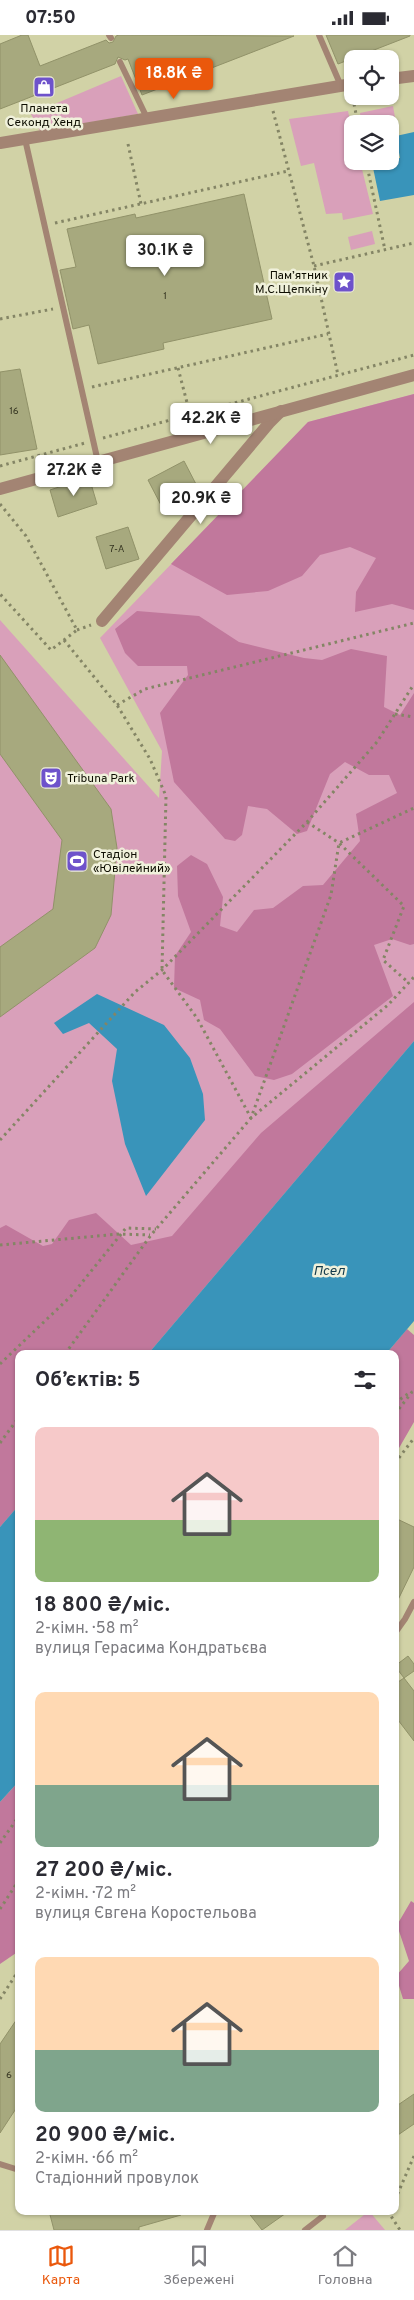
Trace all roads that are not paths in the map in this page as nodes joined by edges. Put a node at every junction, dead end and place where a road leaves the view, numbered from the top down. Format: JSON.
{"nodes":[{"id":1,"x":319,"y":35,"type":"edge"},
{"id":2,"x":120,"y":62,"type":"dead end"},
{"id":3,"x":414,"y":76,"type":"edge"},
{"id":4,"x":399,"y":78,"type":"edge"},
{"id":5,"x":344,"y":81,"type":"edge"},
{"id":6,"x":344,"y":85,"type":"edge"},
{"id":7,"x":147,"y":118,"type":"junction"},
{"id":8,"x":25,"y":139,"type":"junction"},
{"id":9,"x":0,"y":143,"type":"edge"},
{"id":10,"x":414,"y":375,"type":"edge"},
{"id":11,"x":281,"y":411,"type":"junction"},
{"id":12,"x":98,"y":462,"type":"junction"},
{"id":13,"x":0,"y":489,"type":"edge"},
{"id":14,"x":102,"y":621,"type":"dead end"},
{"id":15,"x":414,"y":1602,"type":"edge"},
{"id":16,"x":399,"y":1628,"type":"edge"},
{"id":17,"x":0,"y":2164,"type":"edge"},
{"id":18,"x":15,"y":2169,"type":"edge"},
{"id":19,"x":213,"y":2215,"type":"edge"},
{"id":20,"x":323,"y":2216,"type":"dead end"},
{"id":21,"x":207,"y":2230,"type":"edge"},
{"id":22,"x":305,"y":2230,"type":"edge"}],
"edges":[{"from":1,"to":5,"type":"lane"},
{"from":2,"to":7,"type":"lane"},
{"from":3,"to":4,"type":"street"},
{"from":6,"to":7,"type":"street"},
{"from":7,"to":8,"type":"street"},
{"from":8,"to":9,"type":"street"},
{"from":8,"to":12,"type":"lane"},
{"from":10,"to":11,"type":"street"},
{"from":11,"to":12,"type":"street"},
{"from":11,"to":14,"type":"street"},
{"from":12,"to":13,"type":"street"},
{"from":15,"to":16,"type":"lane"},
{"from":17,"to":18,"type":"lane"},
{"from":19,"to":21,"type":"lane"},
{"from":20,"to":22,"type":"lane"}]}
